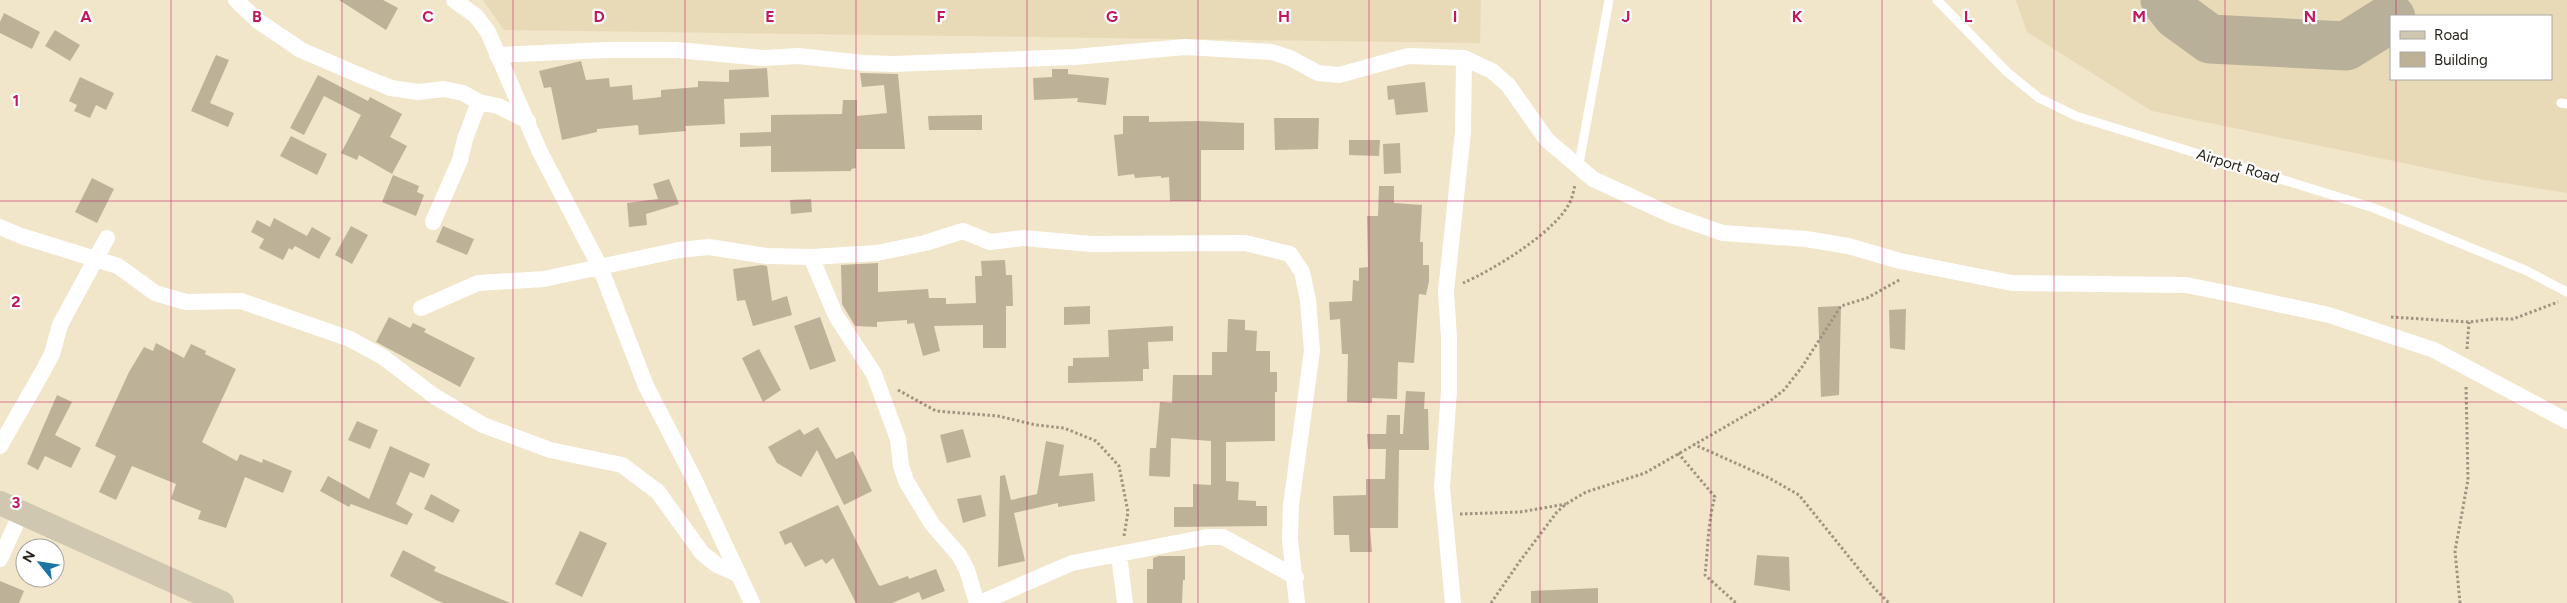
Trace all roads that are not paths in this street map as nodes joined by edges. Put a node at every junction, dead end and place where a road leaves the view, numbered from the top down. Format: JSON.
{"nodes":[{"id":1,"x":236,"y":0,"type":"edge"},
{"id":2,"x":454,"y":0,"type":"edge"},
{"id":3,"x":1609,"y":0,"type":"edge"},
{"id":4,"x":1937,"y":0,"type":"edge"},
{"id":5,"x":498,"y":55,"type":"junction"},
{"id":6,"x":1464,"y":58,"type":"junction"},
{"id":7,"x":479,"y":102,"type":"junction"},
{"id":8,"x":528,"y":122,"type":"junction"},
{"id":9,"x":1578,"y":169,"type":"junction"},
{"id":10,"x":432,"y":222,"type":"dead end"},
{"id":11,"x":0,"y":227,"type":"edge"},
{"id":12,"x":107,"y":238,"type":"dead end"},
{"id":13,"x":811,"y":258,"type":"junction"},
{"id":14,"x":94,"y":259,"type":"junction"},
{"id":15,"x":600,"y":267,"type":"junction"},
{"id":16,"x":2567,"y":292,"type":"edge"},
{"id":17,"x":421,"y":308,"type":"dead end"},
{"id":18,"x":2567,"y":421,"type":"edge"},
{"id":19,"x":0,"y":446,"type":"edge"},
{"id":20,"x":10,"y":508,"type":"edge"},
{"id":21,"x":1119,"y":555,"type":"junction"},
{"id":22,"x":0,"y":559,"type":"edge"},
{"id":23,"x":737,"y":574,"type":"junction"},
{"id":24,"x":1296,"y":577,"type":"junction"},
{"id":25,"x":222,"y":603,"type":"edge"},
{"id":26,"x":752,"y":603,"type":"edge"},
{"id":27,"x":978,"y":603,"type":"edge"},
{"id":28,"x":1125,"y":603,"type":"edge"},
{"id":29,"x":1297,"y":603,"type":"edge"},
{"id":30,"x":1453,"y":603,"type":"edge"}],
"edges":[{"from":1,"to":7,"type":"street"},
{"from":2,"to":5,"type":"street"},
{"from":3,"to":9,"type":"lane"},
{"from":4,"to":16,"type":"lane","name":"Airport Road"},
{"from":5,"to":6,"type":"street"},
{"from":5,"to":8,"type":"street"},
{"from":6,"to":9,"type":"street"},
{"from":6,"to":30,"type":"street"},
{"from":7,"to":8,"type":"street"},
{"from":7,"to":10,"type":"street"},
{"from":8,"to":15,"type":"street"},
{"from":9,"to":18,"type":"street"},
{"from":11,"to":14,"type":"street"},
{"from":12,"to":14,"type":"street"},
{"from":13,"to":15,"type":"street"},
{"from":13,"to":24,"type":"street"},
{"from":13,"to":27,"type":"street"},
{"from":14,"to":19,"type":"street"},
{"from":14,"to":23,"type":"street"},
{"from":15,"to":17,"type":"street"},
{"from":15,"to":23,"type":"street"},
{"from":20,"to":22,"type":"street"},
{"from":20,"to":25,"type":"main road"},
{"from":21,"to":24,"type":"street"},
{"from":21,"to":27,"type":"street"},
{"from":21,"to":28,"type":"street"},
{"from":23,"to":26,"type":"street"},
{"from":24,"to":29,"type":"street"}]}
